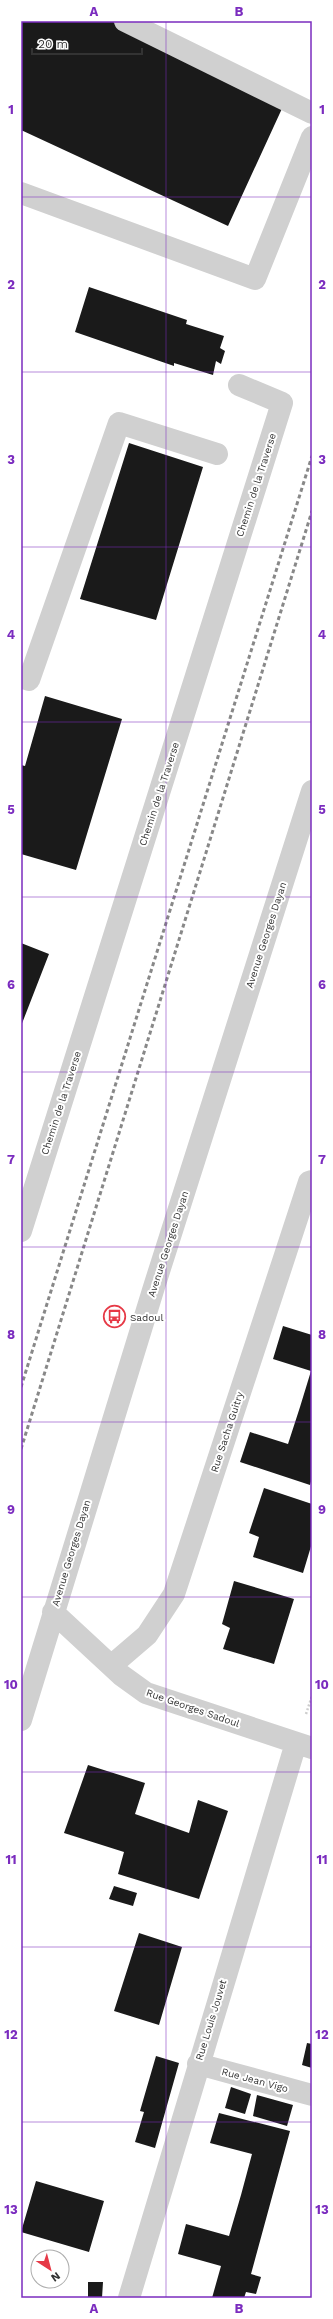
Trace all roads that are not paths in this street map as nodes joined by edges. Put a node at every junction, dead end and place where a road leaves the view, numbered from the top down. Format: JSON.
{"nodes":[{"id":1,"x":124,"y":21,"type":"edge"},
{"id":2,"x":312,"y":113,"type":"edge"},
{"id":3,"x":312,"y":137,"type":"edge"},
{"id":4,"x":21,"y":192,"type":"edge"},
{"id":5,"x":239,"y":385,"type":"dead end"},
{"id":6,"x":217,"y":454,"type":"dead end"},
{"id":7,"x":21,"y":677,"type":"edge"},
{"id":8,"x":312,"y":791,"type":"edge"},
{"id":9,"x":312,"y":1180,"type":"edge"},
{"id":10,"x":21,"y":1231,"type":"edge"},
{"id":11,"x":52,"y":1612,"type":"junction"},
{"id":12,"x":112,"y":1666,"type":"junction"},
{"id":13,"x":21,"y":1720,"type":"edge"},
{"id":14,"x":304,"y":1745,"type":"edge"},
{"id":15,"x":198,"y":2064,"type":"junction"},
{"id":16,"x":312,"y":2095,"type":"edge"},
{"id":17,"x":129,"y":2298,"type":"edge"}],
"edges":[{"from":1,"to":2,"type":"street"},
{"from":3,"to":4,"type":"street"},
{"from":5,"to":10,"type":"street","name":"Chemin de la Traverse"},
{"from":6,"to":7,"type":"street"},
{"from":8,"to":11,"type":"street","name":"Avenue Georges Dayan"},
{"from":9,"to":12,"type":"street","name":"Rue Sacha Guitry"},
{"from":11,"to":12,"type":"street","name":"Rue Georges Sadoul"},
{"from":11,"to":13,"type":"street","name":"Avenue Georges Dayan"},
{"from":12,"to":14,"type":"street","name":"Rue Georges Sadoul"},
{"from":14,"to":15,"type":"street","name":"Rue Louis Jouvet"},
{"from":15,"to":16,"type":"street","name":"Rue Jean Vigo"},
{"from":15,"to":17,"type":"street","name":"Rue Louis Jouvet"}]}
